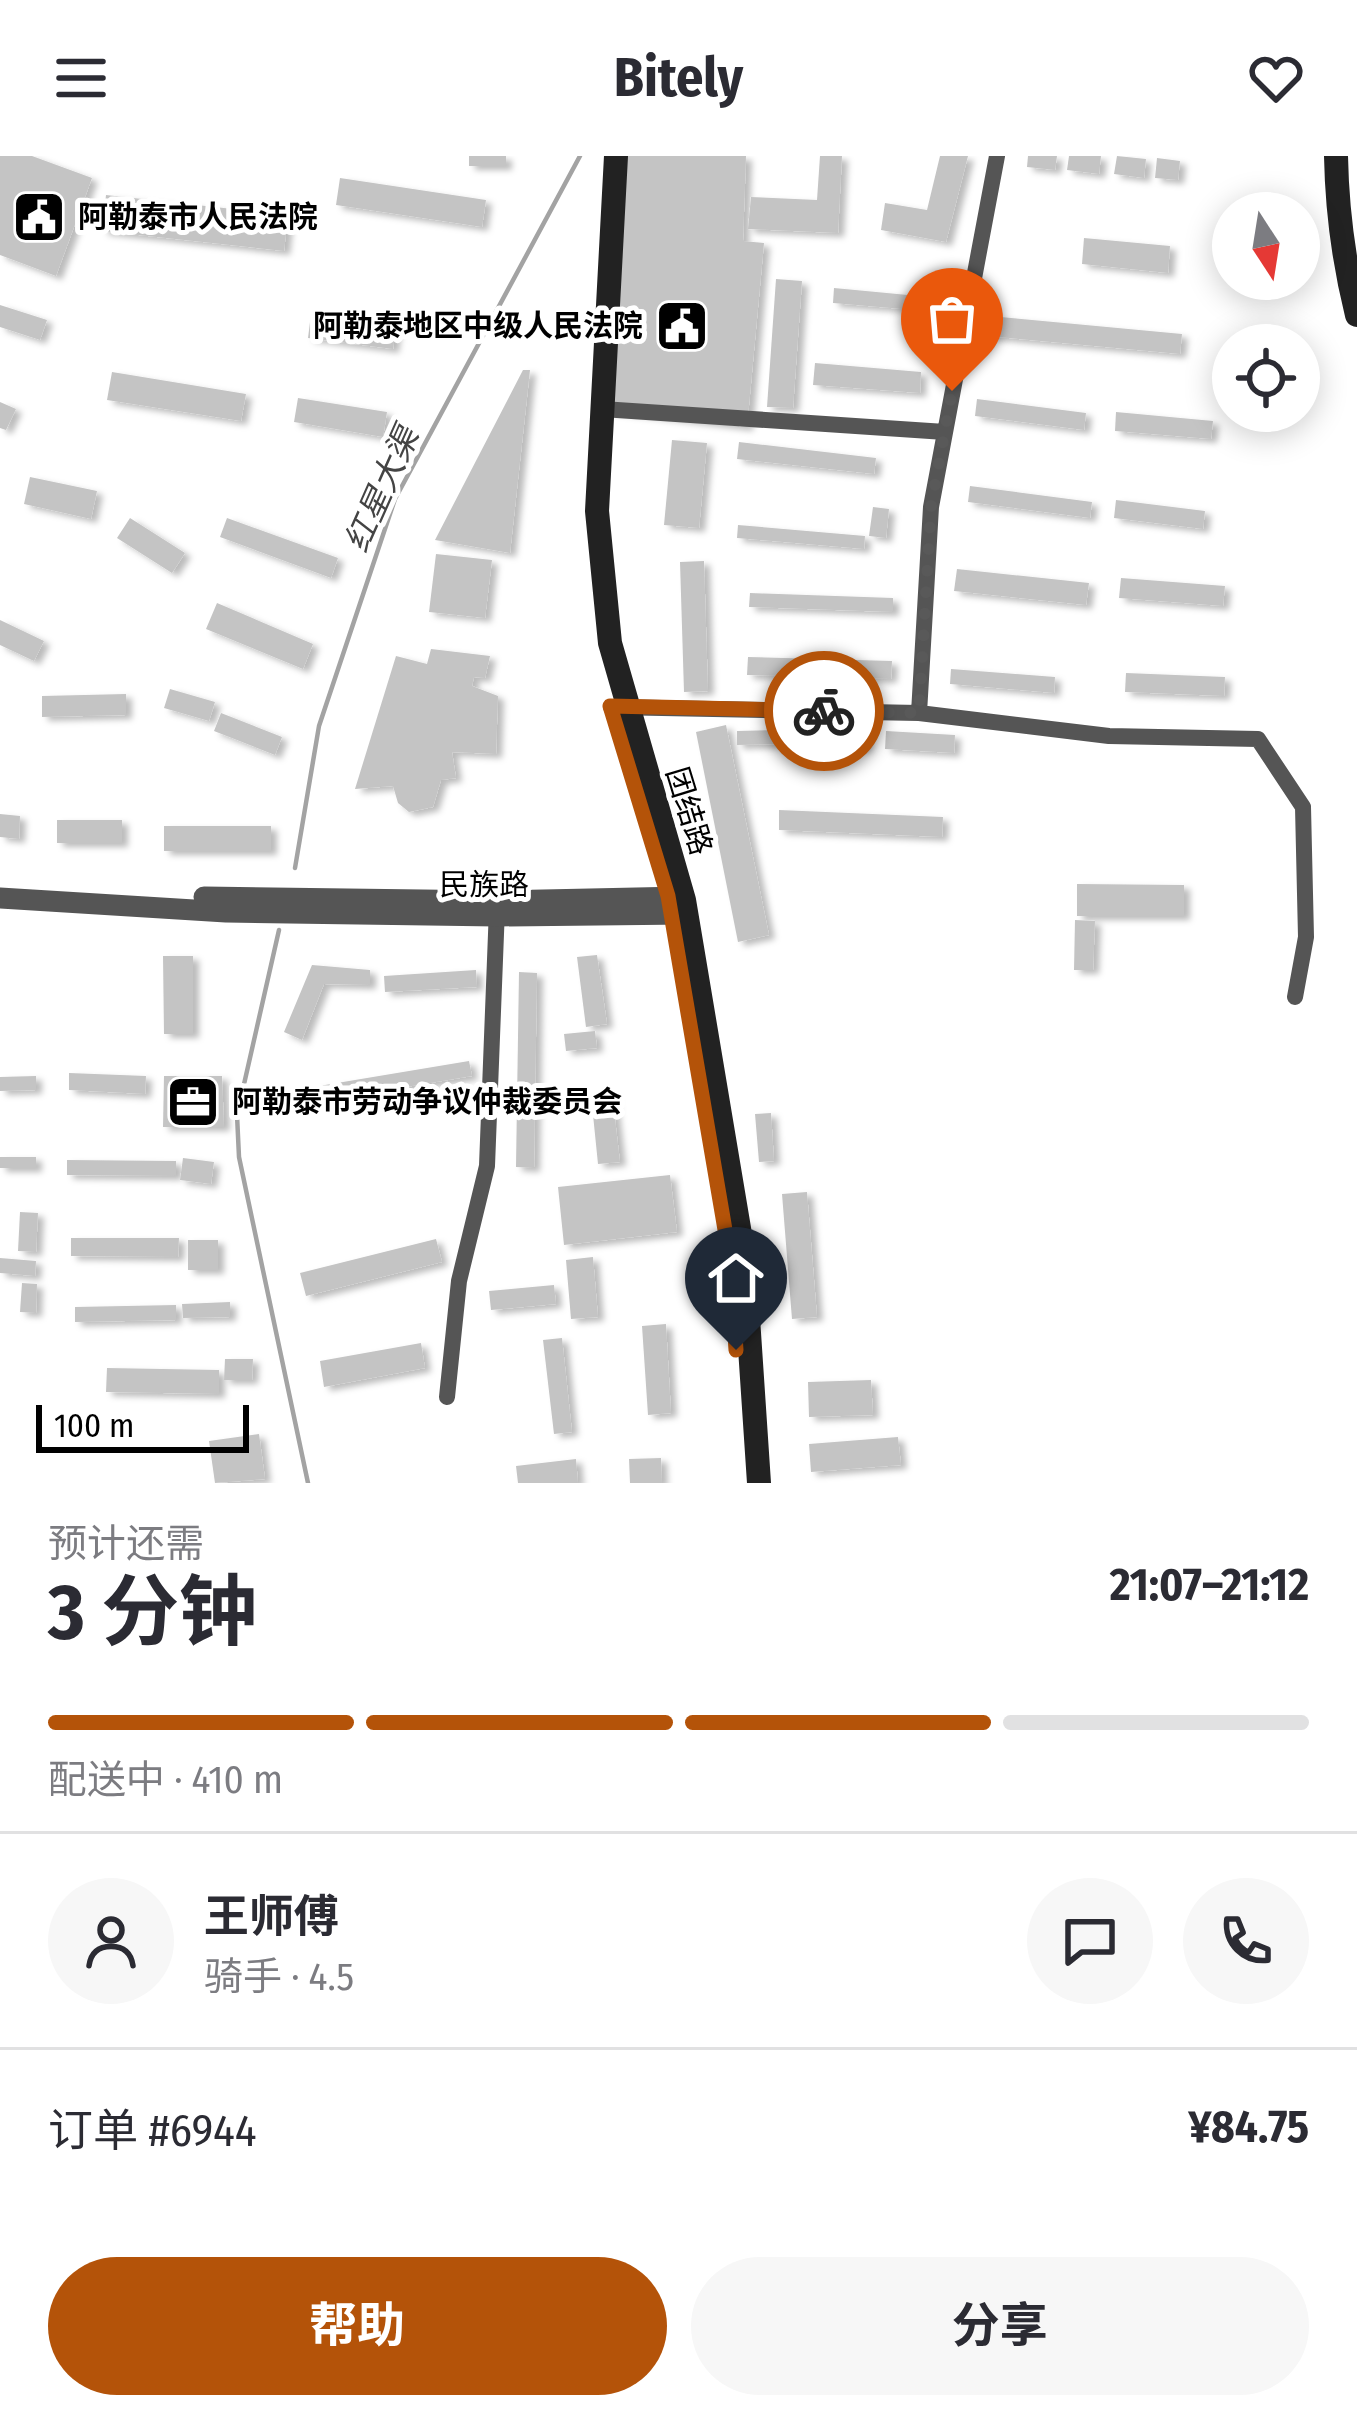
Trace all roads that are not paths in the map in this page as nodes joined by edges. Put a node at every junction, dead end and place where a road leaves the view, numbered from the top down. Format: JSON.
{"nodes":[{"id":1,"x":602,"y":156,"type":"edge"},
{"id":2,"x":616,"y":156,"type":"edge"},
{"id":3,"x":997,"y":156,"type":"edge"},
{"id":4,"x":1336,"y":156,"type":"edge"},
{"id":5,"x":1350,"y":156,"type":"edge"},
{"id":6,"x":1357,"y":248,"type":"edge"},
{"id":7,"x":1357,"y":315,"type":"edge"},
{"id":8,"x":602,"y":409,"type":"junction"},
{"id":9,"x":945,"y":432,"type":"junction"},
{"id":10,"x":619,"y":707,"type":"junction"},
{"id":11,"x":919,"y":713,"type":"junction"},
{"id":12,"x":0,"y":885,"type":"edge"},
{"id":13,"x":0,"y":898,"type":"edge"},
{"id":14,"x":273,"y":905,"type":"junction"},
{"id":15,"x":677,"y":905,"type":"junction"},
{"id":16,"x":497,"y":909,"type":"junction"},
{"id":17,"x":1295,"y":997,"type":"dead end"},
{"id":18,"x":447,"y":1397,"type":"dead end"},
{"id":19,"x":745,"y":1483,"type":"edge"},
{"id":20,"x":759,"y":1483,"type":"edge"}],
"edges":[{"from":1,"to":10,"type":"main road","name":"团结路"},
{"from":2,"to":8,"type":"main road","name":"团结路"},
{"from":3,"to":9,"type":"street"},
{"from":4,"to":7,"type":"main road"},
{"from":5,"to":6,"type":"main road"},
{"from":8,"to":9,"type":"street"},
{"from":8,"to":10,"type":"main road","name":"团结路"},
{"from":9,"to":11,"type":"street"},
{"from":10,"to":11,"type":"street"},
{"from":10,"to":15,"type":"main road","name":"团结路"},
{"from":11,"to":17,"type":"street"},
{"from":12,"to":14,"type":"street","name":"民族路"},
{"from":13,"to":14,"type":"street","name":"民族路"},
{"from":14,"to":16,"type":"street","name":"民族路"},
{"from":15,"to":16,"type":"street","name":"民族路"},
{"from":15,"to":19,"type":"main road","name":"团结路"},
{"from":15,"to":20,"type":"main road","name":"团结路"},
{"from":16,"to":18,"type":"street"}]}
